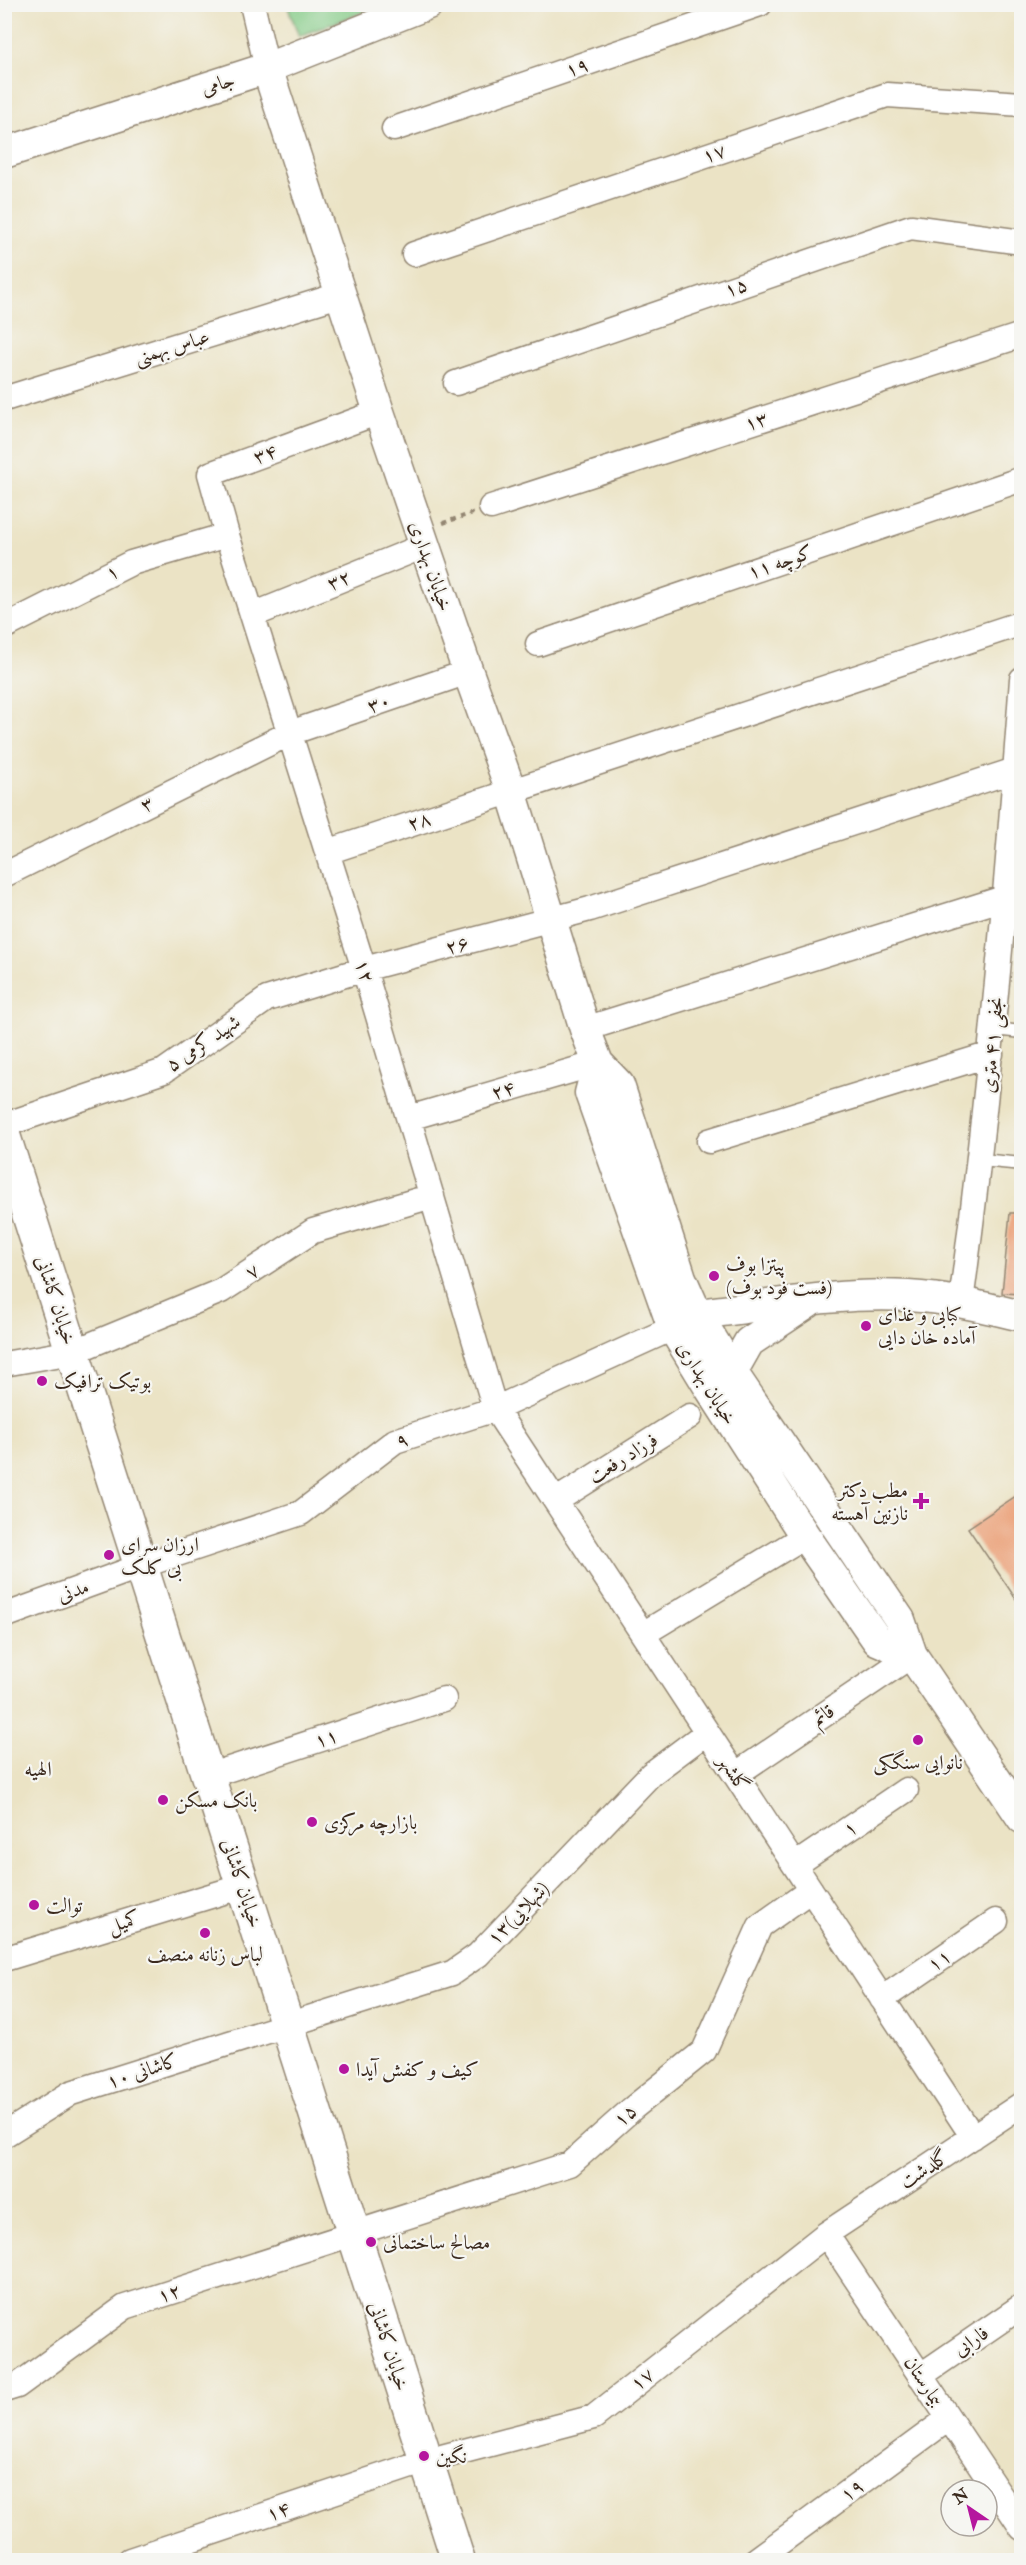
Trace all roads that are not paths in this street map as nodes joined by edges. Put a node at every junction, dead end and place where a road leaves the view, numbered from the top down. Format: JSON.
{"nodes":[{"id":1,"x":252,"y":4,"type":"edge"},
{"id":2,"x":428,"y":4,"type":"edge"},
{"id":3,"x":760,"y":4,"type":"edge"},
{"id":4,"x":267,"y":68,"type":"junction"},
{"id":5,"x":1022,"y":104,"type":"edge"},
{"id":6,"x":394,"y":129,"type":"dead end"},
{"id":7,"x":4,"y":153,"type":"edge"},
{"id":8,"x":1022,"y":242,"type":"edge"},
{"id":9,"x":414,"y":255,"type":"dead end"},
{"id":10,"x":339,"y":295,"type":"junction"},
{"id":11,"x":1022,"y":335,"type":"edge"},
{"id":12,"x":456,"y":383,"type":"dead end"},
{"id":13,"x":4,"y":399,"type":"edge"},
{"id":14,"x":379,"y":412,"type":"junction"},
{"id":15,"x":1022,"y":479,"type":"edge"},
{"id":16,"x":491,"y":507,"type":"road end"},
{"id":17,"x":227,"y":535,"type":"junction"},
{"id":18,"x":422,"y":538,"type":"junction"},
{"id":19,"x":253,"y":615,"type":"junction"},
{"id":20,"x":1022,"y":623,"type":"edge"},
{"id":21,"x":4,"y":627,"type":"edge"},
{"id":22,"x":538,"y":644,"type":"dead end"},
{"id":23,"x":468,"y":672,"type":"junction"},
{"id":24,"x":1022,"y":679,"type":"edge"},
{"id":25,"x":290,"y":733,"type":"junction"},
{"id":26,"x":1018,"y":770,"type":"edge"},
{"id":27,"x":511,"y":791,"type":"junction"},
{"id":28,"x":327,"y":852,"type":"junction"},
{"id":29,"x":4,"y":875,"type":"edge"},
{"id":30,"x":1013,"y":899,"type":"edge"},
{"id":31,"x":550,"y":920,"type":"junction"},
{"id":32,"x":364,"y":969,"type":"junction"},
{"id":33,"x":585,"y":1029,"type":"junction"},
{"id":34,"x":994,"y":1029,"type":"junction"},
{"id":35,"x":1022,"y":1032,"type":"edge"},
{"id":36,"x":991,"y":1054,"type":"junction"},
{"id":37,"x":598,"y":1063,"type":"junction"},
{"id":38,"x":409,"y":1118,"type":"junction"},
{"id":39,"x":4,"y":1125,"type":"edge"},
{"id":40,"x":4,"y":1137,"type":"edge"},
{"id":41,"x":709,"y":1141,"type":"dead end"},
{"id":42,"x":981,"y":1160,"type":"junction"},
{"id":43,"x":1022,"y":1164,"type":"edge"},
{"id":44,"x":432,"y":1196,"type":"junction"},
{"id":45,"x":816,"y":1298,"type":"junction"},
{"id":46,"x":961,"y":1302,"type":"junction"},
{"id":47,"x":1022,"y":1316,"type":"edge"},
{"id":48,"x":685,"y":1321,"type":"junction"},
{"id":49,"x":73,"y":1352,"type":"junction"},
{"id":50,"x":4,"y":1364,"type":"edge"},
{"id":51,"x":720,"y":1380,"type":"junction"},
{"id":52,"x":495,"y":1409,"type":"junction"},
{"id":53,"x":690,"y":1416,"type":"dead end"},
{"id":54,"x":557,"y":1500,"type":"junction"},
{"id":55,"x":805,"y":1536,"type":"junction"},
{"id":56,"x":141,"y":1566,"type":"junction"},
{"id":57,"x":4,"y":1616,"type":"edge"},
{"id":58,"x":643,"y":1634,"type":"junction"},
{"id":59,"x":912,"y":1655,"type":"junction"},
{"id":60,"x":444,"y":1699,"type":"dead end"},
{"id":61,"x":707,"y":1732,"type":"junction"},
{"id":62,"x":735,"y":1775,"type":"junction"},
{"id":63,"x":208,"y":1776,"type":"junction"},
{"id":64,"x":906,"y":1790,"type":"dead end"},
{"id":65,"x":1022,"y":1818,"type":"edge"},
{"id":66,"x":795,"y":1865,"type":"junction"},
{"id":67,"x":243,"y":1886,"type":"junction"},
{"id":68,"x":811,"y":1890,"type":"junction"},
{"id":69,"x":996,"y":1921,"type":"dead end"},
{"id":70,"x":4,"y":1959,"type":"edge"},
{"id":71,"x":882,"y":2000,"type":"junction"},
{"id":72,"x":287,"y":2025,"type":"junction"},
{"id":73,"x":1022,"y":2104,"type":"edge"},
{"id":74,"x":4,"y":2135,"type":"edge"},
{"id":75,"x":973,"y":2137,"type":"junction"},
{"id":76,"x":354,"y":2234,"type":"junction"},
{"id":77,"x":826,"y":2234,"type":"junction"},
{"id":78,"x":1022,"y":2306,"type":"edge"},
{"id":79,"x":920,"y":2376,"type":"junction"},
{"id":80,"x":4,"y":2390,"type":"edge"},
{"id":81,"x":948,"y":2419,"type":"junction"},
{"id":82,"x":426,"y":2461,"type":"junction"},
{"id":83,"x":1014,"y":2501,"type":"edge"},
{"id":84,"x":1022,"y":2528,"type":"edge"},
{"id":85,"x":130,"y":2560,"type":"edge"},
{"id":86,"x":458,"y":2560,"type":"edge"},
{"id":87,"x":756,"y":2560,"type":"edge"}],
"edges":[{"from":1,"to":4,"type":"street"},
{"from":2,"to":4,"type":"street","name":"جامی"},
{"from":3,"to":6,"type":"street","name":"۱۹"},
{"from":4,"to":7,"type":"street","name":"جامی"},
{"from":4,"to":10,"type":"street","name":"خیابان بهداری"},
{"from":5,"to":9,"type":"street","name":"۱۷"},
{"from":8,"to":12,"type":"street","name":"۱۵"},
{"from":10,"to":13,"type":"street","name":"عباس بهمنی"},
{"from":10,"to":14,"type":"street","name":"خیابان بهداری"},
{"from":11,"to":16,"type":"street","name":"۱۳"},
{"from":14,"to":17,"type":"street","name":"۳۴"},
{"from":14,"to":18,"type":"street","name":"خیابان بهداری"},
{"from":15,"to":22,"type":"street","name":"کوچه ۱۱"},
{"from":17,"to":19,"type":"street","name":"۱۲"},
{"from":17,"to":21,"type":"street","name":"۱"},
{"from":18,"to":19,"type":"street","name":"۳۲"},
{"from":18,"to":23,"type":"street","name":"خیابان بهداری"},
{"from":19,"to":25,"type":"street","name":"۱۲"},
{"from":20,"to":27,"type":"street","name":"۲۸"},
{"from":23,"to":25,"type":"street","name":"۳۰"},
{"from":23,"to":27,"type":"street","name":"خیابان بهداری"},
{"from":24,"to":26,"type":"street","name":"نجفی ۴۱ متری"},
{"from":25,"to":28,"type":"street","name":"۱۲"},
{"from":25,"to":29,"type":"street","name":"۳"},
{"from":26,"to":30,"type":"street","name":"نجفی ۴۱ متری"},
{"from":26,"to":31,"type":"street","name":"۲۶"},
{"from":27,"to":28,"type":"street","name":"۲۸"},
{"from":27,"to":31,"type":"street","name":"خیابان بهداری"},
{"from":28,"to":32,"type":"street","name":"۱۲"},
{"from":30,"to":33,"type":"street"},
{"from":30,"to":34,"type":"street","name":"نجفی ۴۱ متری"},
{"from":31,"to":32,"type":"street","name":"۲۶"},
{"from":31,"to":33,"type":"street","name":"خیابان بهداری"},
{"from":32,"to":38,"type":"street","name":"۱۲"},
{"from":32,"to":39,"type":"street","name":"۵ شهید کرمی"},
{"from":33,"to":37,"type":"street","name":"خیابان بهداری"},
{"from":34,"to":35,"type":"lane"},
{"from":34,"to":36,"type":"street","name":"نجفی ۴۱ متری"},
{"from":36,"to":41,"type":"street"},
{"from":36,"to":42,"type":"street","name":"نجفی ۴۱ متری"},
{"from":37,"to":38,"type":"street","name":"۲۴"},
{"from":37,"to":48,"type":"street","name":"خیابان بهداری"},
{"from":38,"to":44,"type":"street","name":"۱۲"},
{"from":40,"to":49,"type":"main road","name":"خیابان کاشانی"},
{"from":42,"to":43,"type":"lane"},
{"from":42,"to":46,"type":"street","name":"نجفی ۴۱ متری"},
{"from":44,"to":49,"type":"street","name":"۷"},
{"from":44,"to":52,"type":"street","name":"۱۲"},
{"from":45,"to":46,"type":"street"},
{"from":45,"to":48,"type":"street"},
{"from":45,"to":51,"type":"street"},
{"from":46,"to":47,"type":"street"},
{"from":48,"to":51,"type":"street","name":"خیابان بهداری"},
{"from":48,"to":52,"type":"street","name":"۹"},
{"from":49,"to":50,"type":"street","name":"۷"},
{"from":49,"to":56,"type":"main road","name":"خیابان کاشانی"},
{"from":51,"to":55,"type":"street","name":"خیابان بهداری"},
{"from":51,"to":59,"type":"street","name":"خیابان بهداری"},
{"from":52,"to":54,"type":"street","name":"گلشهر"},
{"from":52,"to":56,"type":"street","name":"۹"},
{"from":53,"to":54,"type":"street","name":"فرزاد رفعت"},
{"from":54,"to":58,"type":"street","name":"گلشهر"},
{"from":55,"to":58,"type":"street"},
{"from":55,"to":59,"type":"street","name":"خیابان بهداری"},
{"from":56,"to":57,"type":"street","name":"مدنی"},
{"from":56,"to":63,"type":"main road","name":"خیابان کاشانی"},
{"from":58,"to":61,"type":"street","name":"گلشهر"},
{"from":59,"to":62,"type":"street","name":"قائم"},
{"from":59,"to":65,"type":"street","name":"خیابان بهداری"},
{"from":60,"to":63,"type":"street","name":"۱۱"},
{"from":61,"to":62,"type":"street","name":"گلشهر"},
{"from":61,"to":72,"type":"street","name":"۱۳(شهلایی)"},
{"from":62,"to":66,"type":"street","name":"گلشهر"},
{"from":63,"to":67,"type":"main road","name":"خیابان کاشانی"},
{"from":64,"to":66,"type":"street","name":"۱"},
{"from":66,"to":68,"type":"street","name":"گلشهر"},
{"from":67,"to":70,"type":"street","name":"کمیل"},
{"from":67,"to":72,"type":"main road","name":"خیابان کاشانی"},
{"from":68,"to":71,"type":"street","name":"گلشهر"},
{"from":68,"to":76,"type":"street","name":"۱۵"},
{"from":69,"to":71,"type":"street","name":"۱۱"},
{"from":71,"to":75,"type":"street","name":"گلشهر"},
{"from":72,"to":74,"type":"street","name":"کاشانی ۱۰"},
{"from":72,"to":76,"type":"main road","name":"خیابان کاشانی"},
{"from":73,"to":75,"type":"street","name":"گلدشت"},
{"from":75,"to":77,"type":"street","name":"گلدشت"},
{"from":76,"to":80,"type":"street","name":"۱۲"},
{"from":76,"to":82,"type":"main road","name":"خیابان کاشانی"},
{"from":77,"to":79,"type":"street","name":"بیمارستان"},
{"from":77,"to":82,"type":"street","name":"۱۷"},
{"from":78,"to":79,"type":"street","name":"فارابی"},
{"from":79,"to":81,"type":"street","name":"بیمارستان"},
{"from":81,"to":83,"type":"street","name":"بیمارستان"},
{"from":81,"to":87,"type":"street","name":"۱۹"},
{"from":82,"to":85,"type":"street","name":"۱۴"},
{"from":82,"to":86,"type":"main road","name":"خیابان کاشانی"},
{"from":83,"to":84,"type":"street","name":"بیمارستان"}]}
